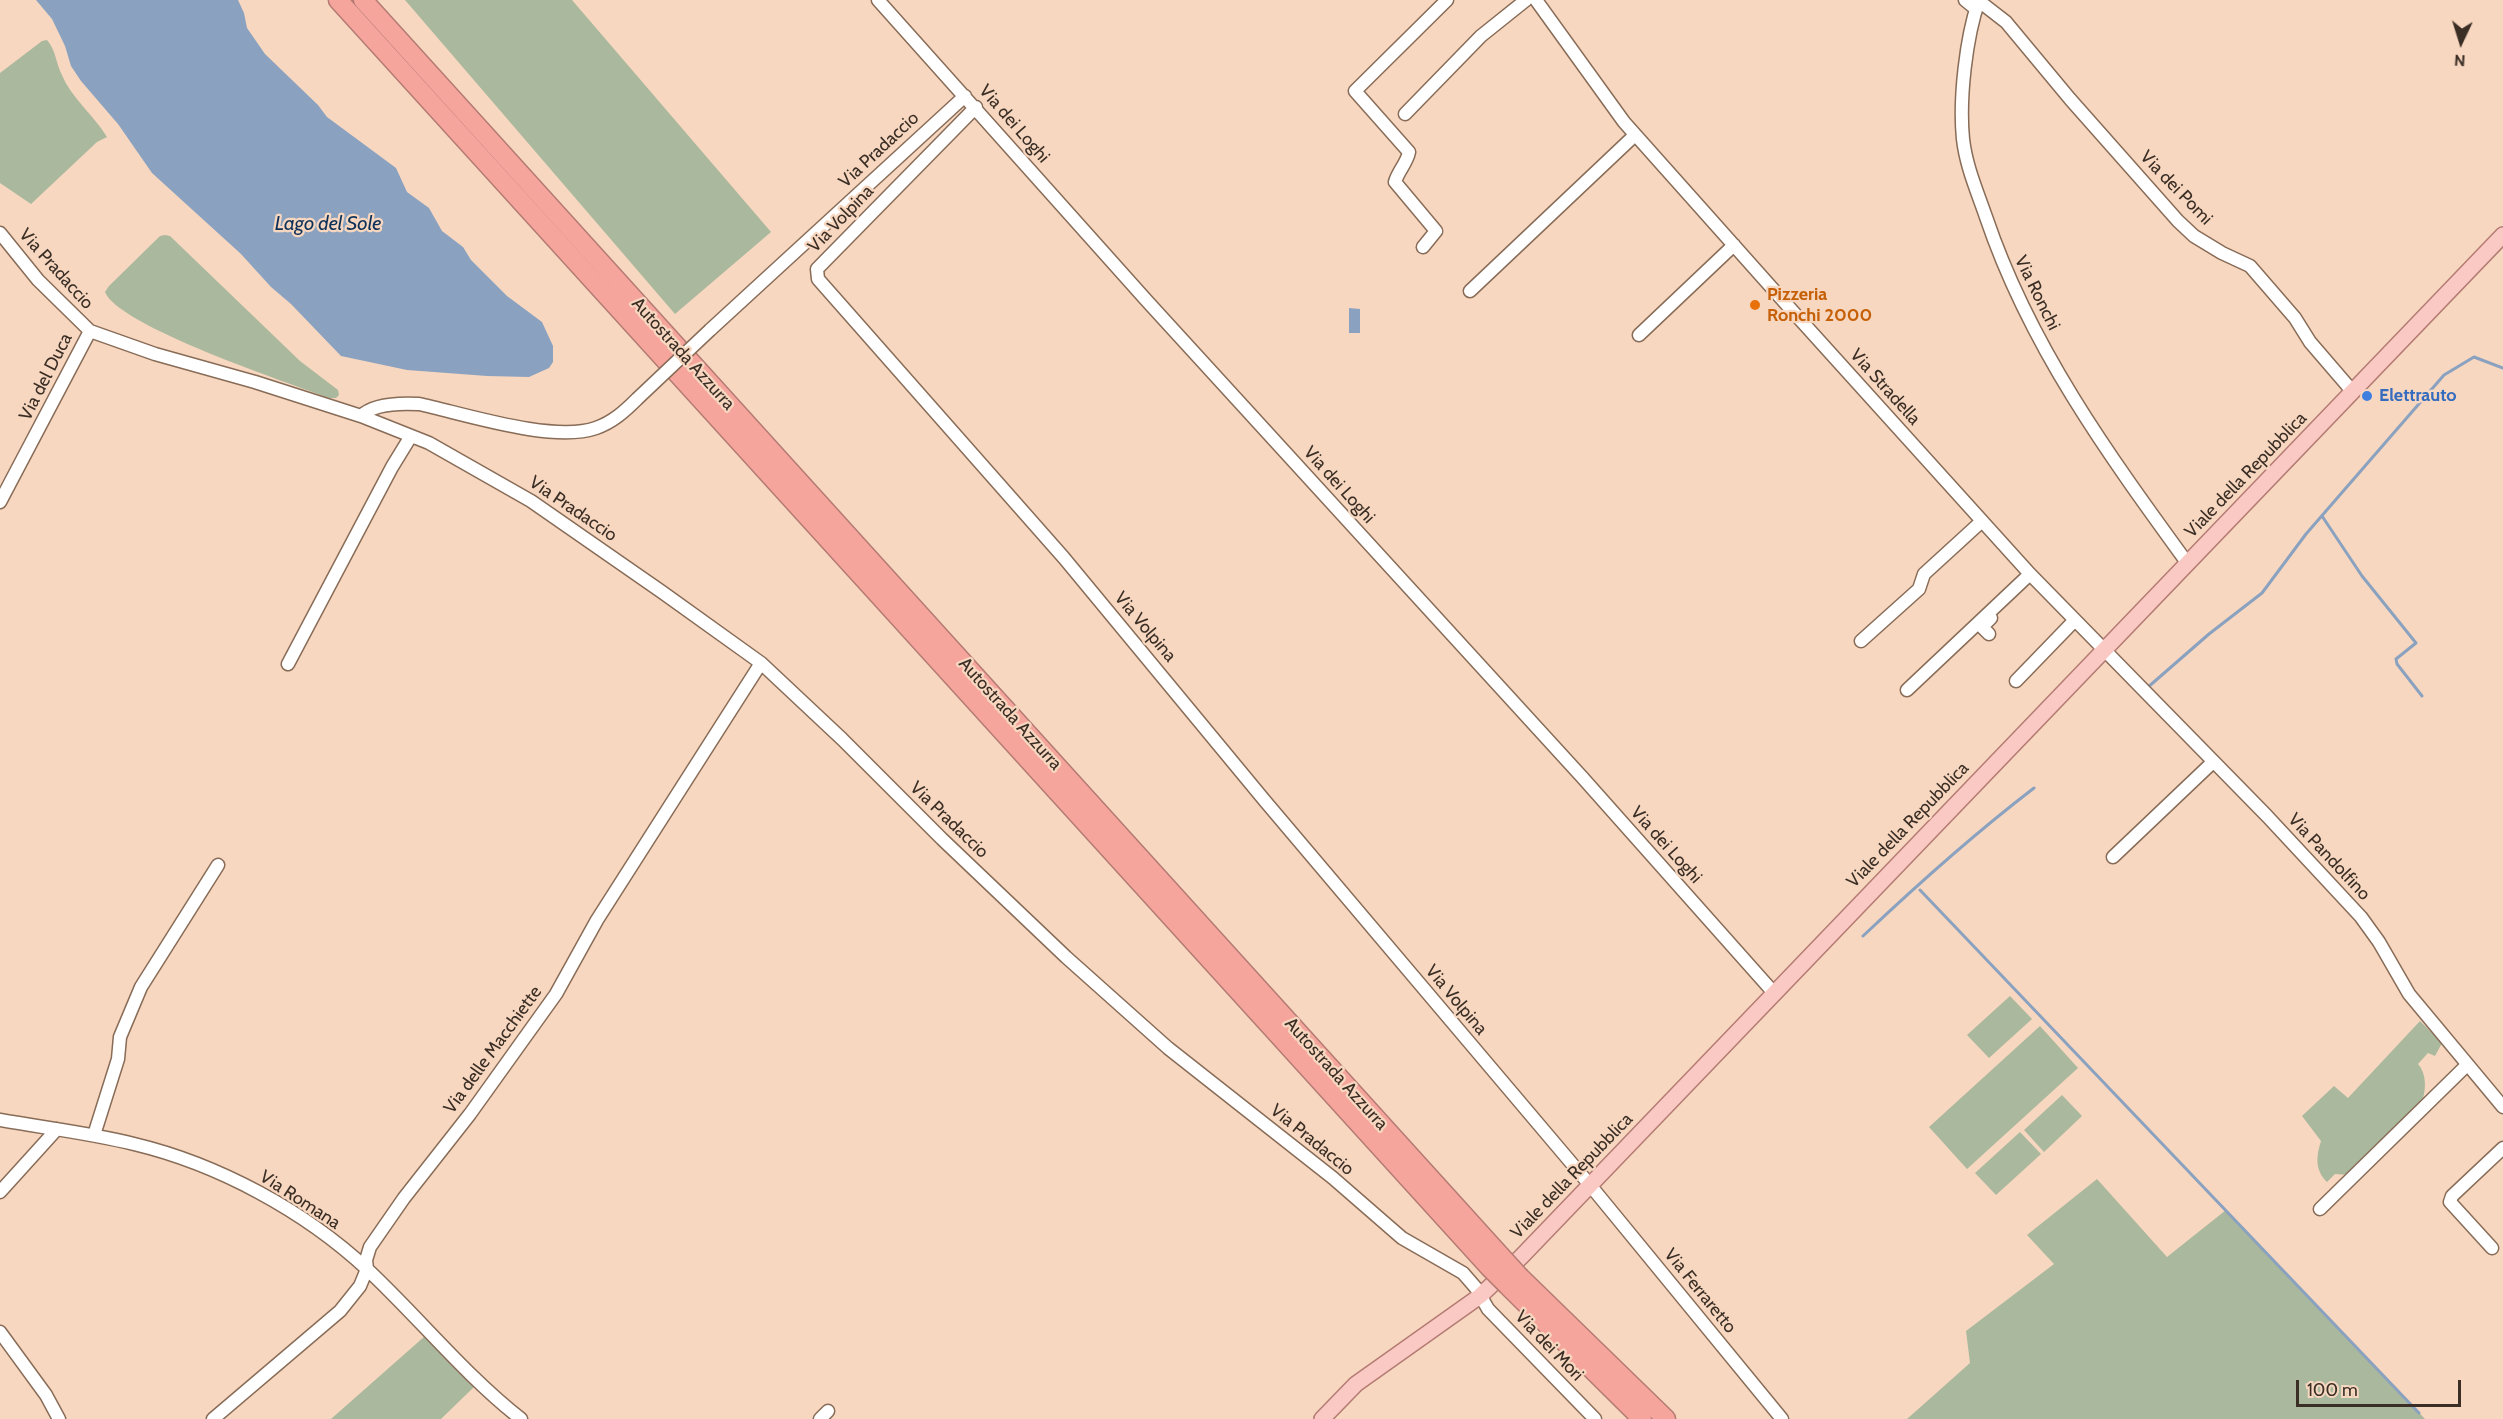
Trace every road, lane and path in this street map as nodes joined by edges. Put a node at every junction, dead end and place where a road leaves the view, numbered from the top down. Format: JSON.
{"nodes":[{"id":1,"x":338,"y":0,"type":"edge"},
{"id":2,"x":363,"y":0,"type":"edge"},
{"id":3,"x":878,"y":0,"type":"edge"},
{"id":4,"x":1447,"y":0,"type":"edge"},
{"id":5,"x":1526,"y":0,"type":"edge"},
{"id":6,"x":1536,"y":0,"type":"edge"},
{"id":7,"x":1965,"y":0,"type":"edge"},
{"id":8,"x":1978,"y":3,"type":"edge"},
{"id":9,"x":965,"y":96,"type":"junction"},
{"id":10,"x":976,"y":107,"type":"junction"},
{"id":11,"x":1405,"y":114,"type":"dead end"},
{"id":12,"x":1635,"y":135,"type":"junction"},
{"id":13,"x":0,"y":233,"type":"edge"},
{"id":14,"x":2503,"y":236,"type":"edge"},
{"id":15,"x":1734,"y":244,"type":"junction"},
{"id":16,"x":1423,"y":247,"type":"dead end"},
{"id":17,"x":1470,"y":291,"type":"dead end"},
{"id":18,"x":90,"y":331,"type":"junction"},
{"id":19,"x":1639,"y":335,"type":"dead end"},
{"id":20,"x":2353,"y":392,"type":"junction"},
{"id":21,"x":361,"y":416,"type":"junction"},
{"id":22,"x":411,"y":436,"type":"junction"},
{"id":23,"x":0,"y":502,"type":"edge"},
{"id":24,"x":1982,"y":520,"type":"junction"},
{"id":25,"x":2188,"y":564,"type":"junction"},
{"id":26,"x":2031,"y":576,"type":"junction"},
{"id":27,"x":2075,"y":620,"type":"junction"},
{"id":28,"x":1989,"y":634,"type":"dead end"},
{"id":29,"x":1861,"y":641,"type":"dead end"},
{"id":30,"x":2103,"y":651,"type":"junction"},
{"id":31,"x":761,"y":663,"type":"junction"},
{"id":32,"x":288,"y":664,"type":"dead end"},
{"id":33,"x":2016,"y":681,"type":"dead end"},
{"id":34,"x":1907,"y":690,"type":"dead end"},
{"id":35,"x":2213,"y":762,"type":"junction"},
{"id":36,"x":2113,"y":857,"type":"dead end"},
{"id":37,"x":218,"y":865,"type":"dead end"},
{"id":38,"x":1774,"y":993,"type":"junction"},
{"id":39,"x":2467,"y":1065,"type":"junction"},
{"id":40,"x":2503,"y":1107,"type":"edge"},
{"id":41,"x":0,"y":1120,"type":"edge"},
{"id":42,"x":57,"y":1130,"type":"junction"},
{"id":43,"x":94,"y":1135,"type":"junction"},
{"id":44,"x":2503,"y":1148,"type":"edge"},
{"id":45,"x":1590,"y":1185,"type":"junction"},
{"id":46,"x":0,"y":1192,"type":"edge"},
{"id":47,"x":2320,"y":1209,"type":"dead end"},
{"id":48,"x":2492,"y":1248,"type":"dead end"},
{"id":49,"x":1495,"y":1261,"type":"junction"},
{"id":50,"x":367,"y":1269,"type":"junction"},
{"id":51,"x":1514,"y":1281,"type":"junction"},
{"id":52,"x":1480,"y":1296,"type":"junction"},
{"id":53,"x":0,"y":1332,"type":"edge"},
{"id":54,"x":59,"y":1419,"type":"edge"},
{"id":55,"x":213,"y":1419,"type":"edge"},
{"id":56,"x":521,"y":1419,"type":"edge"},
{"id":57,"x":1322,"y":1419,"type":"edge"},
{"id":58,"x":1595,"y":1419,"type":"edge"},
{"id":59,"x":1642,"y":1419,"type":"edge"},
{"id":60,"x":1666,"y":1419,"type":"edge"},
{"id":61,"x":1782,"y":1419,"type":"edge"}],
"edges":[{"from":1,"to":49,"type":"highway","name":"Autostrada Azzurra"},
{"from":2,"to":49,"type":"highway","name":"Autostrada Azzurra"},
{"from":3,"to":9,"type":"street","name":"Via dei Loghi"},
{"from":4,"to":16,"type":"street"},
{"from":5,"to":11,"type":"street"},
{"from":6,"to":12,"type":"street","name":"Via Stradella"},
{"from":7,"to":8,"type":"street","name":"Via dei Pomi"},
{"from":8,"to":20,"type":"street","name":"Via dei Pomi"},
{"from":8,"to":25,"type":"street","name":"Via Ronchi"},
{"from":9,"to":10,"type":"street","name":"Via dei Loghi"},
{"from":9,"to":21,"type":"street","name":"Via Pradaccio","bridge":true},
{"from":10,"to":38,"type":"street","name":"Via dei Loghi"},
{"from":10,"to":45,"type":"street","name":"Via Volpina"},
{"from":12,"to":15,"type":"street","name":"Via Stradella"},
{"from":12,"to":17,"type":"street"},
{"from":13,"to":18,"type":"street","name":"Via Pradaccio"},
{"from":14,"to":20,"type":"main road","name":"Viale della Repubblica"},
{"from":15,"to":19,"type":"street"},
{"from":15,"to":24,"type":"street","name":"Via Stradella"},
{"from":18,"to":21,"type":"street","name":"Via Pradaccio"},
{"from":18,"to":23,"type":"street","name":"Via del Duca"},
{"from":20,"to":25,"type":"main road","name":"Viale della Repubblica"},
{"from":21,"to":22,"type":"street","name":"Via Pradaccio"},
{"from":22,"to":31,"type":"street","name":"Via Pradaccio"},
{"from":22,"to":32,"type":"street"},
{"from":24,"to":26,"type":"street","name":"Via Stradella"},
{"from":24,"to":29,"type":"street"},
{"from":25,"to":30,"type":"main road","name":"Viale della Repubblica"},
{"from":26,"to":27,"type":"street","name":"Via Stradella"},
{"from":26,"to":28,"type":"street"},
{"from":26,"to":34,"type":"street"},
{"from":27,"to":30,"type":"street","name":"Via Stradella"},
{"from":27,"to":33,"type":"street"},
{"from":30,"to":35,"type":"street","name":"Via Pandolfino"},
{"from":30,"to":38,"type":"main road","name":"Viale della Repubblica"},
{"from":31,"to":50,"type":"street","name":"Via delle Macchiette"},
{"from":31,"to":52,"type":"street","name":"Via Pradaccio"},
{"from":35,"to":36,"type":"street"},
{"from":35,"to":39,"type":"street","name":"Via Pandolfino"},
{"from":37,"to":43,"type":"street"},
{"from":38,"to":45,"type":"main road","name":"Viale della Repubblica"},
{"from":39,"to":40,"type":"street","name":"Via Pandolfino"},
{"from":39,"to":47,"type":"street"},
{"from":41,"to":42,"type":"street","name":"Via Romana"},
{"from":42,"to":43,"type":"street","name":"Via Romana"},
{"from":42,"to":46,"type":"street"},
{"from":43,"to":50,"type":"street","name":"Via Romana"},
{"from":44,"to":48,"type":"street"},
{"from":45,"to":52,"type":"main road","name":"Viale della Repubblica"},
{"from":45,"to":61,"type":"street","name":"Via Ferraretto"},
{"from":49,"to":51,"type":"highway","name":"Autostrada Azzurra","bridge":true},
{"from":50,"to":55,"type":"street","name":"Via delle Macchiette"},
{"from":50,"to":56,"type":"street","name":"Via Romana"},
{"from":51,"to":59,"type":"highway","name":"Autostrada Azzurra"},
{"from":51,"to":60,"type":"highway","name":"Autostrada Azzurra"},
{"from":52,"to":57,"type":"main road","name":"Viale della Repubblica"},
{"from":52,"to":58,"type":"street","name":"Via dei Mori"},
{"from":53,"to":54,"type":"street"}]}
